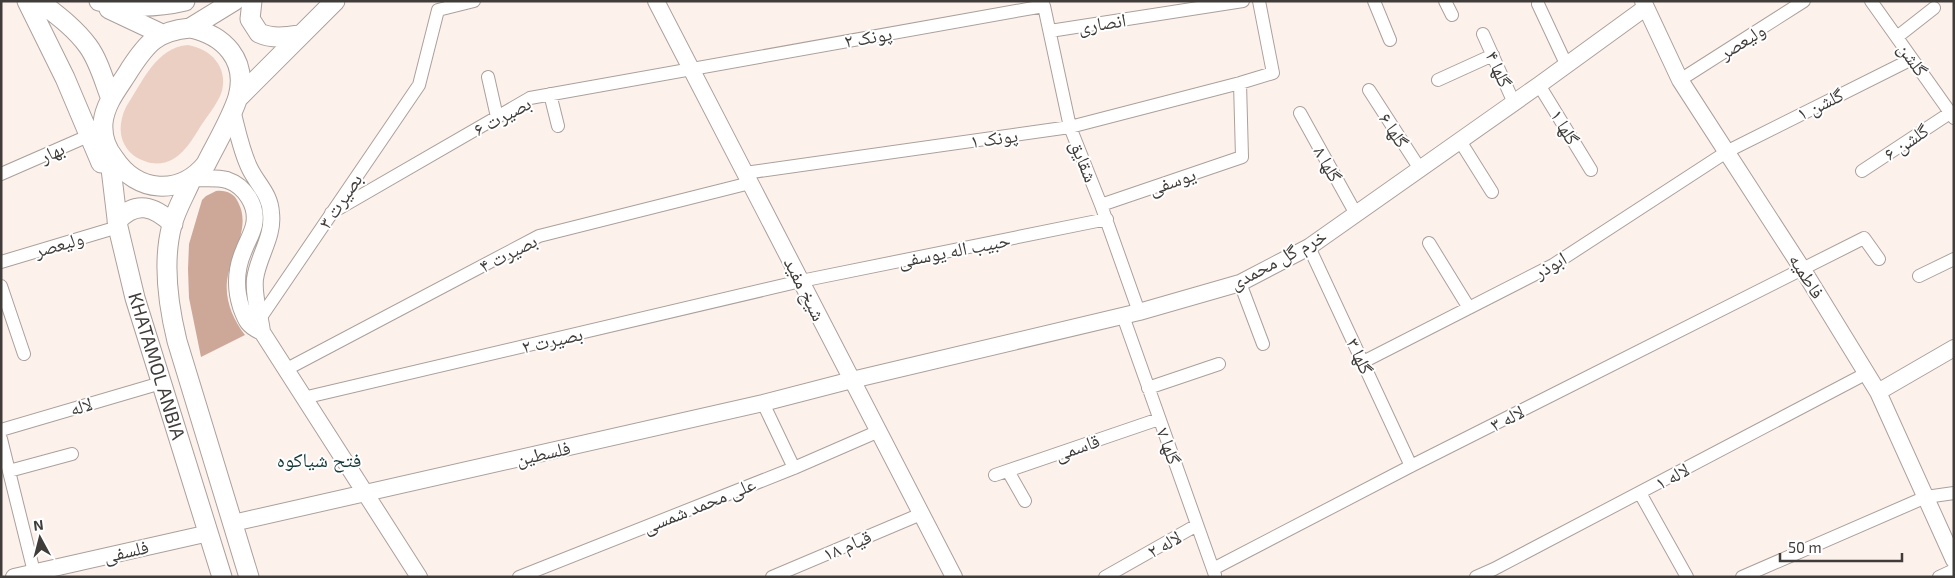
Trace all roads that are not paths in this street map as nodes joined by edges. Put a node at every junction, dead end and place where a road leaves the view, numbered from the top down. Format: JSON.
{"nodes":[{"id":1,"x":27,"y":1,"type":"edge"},
{"id":2,"x":39,"y":1,"type":"edge"},
{"id":3,"x":94,"y":1,"type":"edge"},
{"id":4,"x":99,"y":1,"type":"edge"},
{"id":5,"x":185,"y":1,"type":"edge"},
{"id":6,"x":234,"y":1,"type":"edge"},
{"id":7,"x":252,"y":1,"type":"edge"},
{"id":8,"x":335,"y":1,"type":"edge"},
{"id":9,"x":474,"y":1,"type":"edge"},
{"id":10,"x":656,"y":1,"type":"edge"},
{"id":11,"x":1243,"y":1,"type":"edge"},
{"id":12,"x":1259,"y":1,"type":"edge"},
{"id":13,"x":1374,"y":1,"type":"edge"},
{"id":14,"x":1445,"y":1,"type":"edge"},
{"id":15,"x":1804,"y":1,"type":"edge"},
{"id":16,"x":1871,"y":1,"type":"edge"},
{"id":17,"x":1538,"y":4,"type":"dead end"},
{"id":18,"x":1644,"y":4,"type":"edge"},
{"id":19,"x":1044,"y":6,"type":"joint"},
{"id":20,"x":1934,"y":8,"type":"dead end"},
{"id":21,"x":1452,"y":15,"type":"dead end"},
{"id":22,"x":190,"y":28,"type":"junction"},
{"id":23,"x":1050,"y":30,"type":"junction"},
{"id":24,"x":162,"y":34,"type":"junction"},
{"id":25,"x":1483,"y":34,"type":"dead end"},
{"id":26,"x":300,"y":35,"type":"junction"},
{"id":27,"x":1897,"y":36,"type":"junction"},
{"id":28,"x":1390,"y":40,"type":"dead end"},
{"id":29,"x":1493,"y":55,"type":"junction"},
{"id":30,"x":1912,"y":59,"type":"junction"},
{"id":31,"x":1567,"y":66,"type":"junction"},
{"id":32,"x":691,"y":69,"type":"junction"},
{"id":33,"x":488,"y":77,"type":"dead end"},
{"id":34,"x":1438,"y":80,"type":"dead end"},
{"id":35,"x":1680,"y":80,"type":"junction"},
{"id":36,"x":1240,"y":83,"type":"junction"},
{"id":37,"x":1539,"y":85,"type":"junction"},
{"id":38,"x":1369,"y":90,"type":"dead end"},
{"id":39,"x":550,"y":94,"type":"junction"},
{"id":40,"x":111,"y":99,"type":"junction"},
{"id":41,"x":1514,"y":103,"type":"junction"},
{"id":42,"x":235,"y":104,"type":"junction"},
{"id":43,"x":1300,"y":113,"type":"dead end"},
{"id":44,"x":1952,"y":115,"type":"edge"},
{"id":45,"x":497,"y":116,"type":"junction"},
{"id":46,"x":558,"y":126,"type":"dead end"},
{"id":47,"x":1070,"y":127,"type":"junction"},
{"id":48,"x":96,"y":133,"type":"junction"},
{"id":49,"x":1460,"y":141,"type":"junction"},
{"id":50,"x":109,"y":151,"type":"junction"},
{"id":51,"x":1728,"y":151,"type":"junction"},
{"id":52,"x":1420,"y":169,"type":"junction"},
{"id":53,"x":1591,"y":170,"type":"dead end"},
{"id":54,"x":1862,"y":171,"type":"dead end"},
{"id":55,"x":1,"y":174,"type":"edge"},
{"id":56,"x":192,"y":178,"type":"junction"},
{"id":57,"x":747,"y":178,"type":"junction"},
{"id":58,"x":112,"y":190,"type":"junction"},
{"id":59,"x":1492,"y":192,"type":"dead end"},
{"id":60,"x":1102,"y":205,"type":"junction"},
{"id":61,"x":331,"y":213,"type":"junction"},
{"id":62,"x":1356,"y":214,"type":"junction"},
{"id":63,"x":1107,"y":219,"type":"junction"},
{"id":64,"x":117,"y":224,"type":"junction"},
{"id":65,"x":172,"y":224,"type":"junction"},
{"id":66,"x":1429,"y":243,"type":"dead end"},
{"id":67,"x":1309,"y":246,"type":"junction"},
{"id":68,"x":1879,"y":259,"type":"dead end"},
{"id":69,"x":1954,"y":259,"type":"edge"},
{"id":70,"x":1,"y":262,"type":"edge"},
{"id":71,"x":1803,"y":270,"type":"junction"},
{"id":72,"x":1919,"y":276,"type":"dead end"},
{"id":73,"x":801,"y":281,"type":"junction"},
{"id":74,"x":1240,"y":283,"type":"junction"},
{"id":75,"x":1,"y":286,"type":"edge"},
{"id":76,"x":1469,"y":308,"type":"junction"},
{"id":77,"x":1131,"y":314,"type":"junction"},
{"id":78,"x":261,"y":324,"type":"junction"},
{"id":79,"x":1263,"y":344,"type":"dead end"},
{"id":80,"x":1954,"y":348,"type":"edge"},
{"id":81,"x":24,"y":354,"type":"dead end"},
{"id":82,"x":1363,"y":362,"type":"junction"},
{"id":83,"x":1219,"y":364,"type":"dead end"},
{"id":84,"x":285,"y":370,"type":"junction"},
{"id":85,"x":1867,"y":372,"type":"junction"},
{"id":86,"x":852,"y":380,"type":"junction"},
{"id":87,"x":161,"y":383,"type":"junction"},
{"id":88,"x":1148,"y":388,"type":"junction"},
{"id":89,"x":1878,"y":392,"type":"junction"},
{"id":90,"x":303,"y":398,"type":"junction"},
{"id":91,"x":763,"y":403,"type":"junction"},
{"id":92,"x":1160,"y":419,"type":"junction"},
{"id":93,"x":1,"y":430,"type":"edge"},
{"id":94,"x":878,"y":431,"type":"junction"},
{"id":95,"x":1,"y":439,"type":"edge"},
{"id":96,"x":72,"y":454,"type":"dead end"},
{"id":97,"x":1411,"y":466,"type":"junction"},
{"id":98,"x":794,"y":468,"type":"junction"},
{"id":99,"x":1008,"y":471,"type":"junction"},
{"id":100,"x":9,"y":472,"type":"junction"},
{"id":101,"x":995,"y":476,"type":"dead end"},
{"id":102,"x":1640,"y":493,"type":"junction"},
{"id":103,"x":1954,"y":493,"type":"edge"},
{"id":104,"x":365,"y":494,"type":"junction"},
{"id":105,"x":1926,"y":497,"type":"junction"},
{"id":106,"x":1024,"y":501,"type":"dead end"},
{"id":107,"x":921,"y":514,"type":"junction"},
{"id":108,"x":233,"y":524,"type":"junction"},
{"id":109,"x":1197,"y":525,"type":"junction"},
{"id":110,"x":209,"y":533,"type":"junction"},
{"id":111,"x":1954,"y":560,"type":"edge"},
{"id":112,"x":1954,"y":570,"type":"edge"},
{"id":113,"x":34,"y":572,"type":"junction"},
{"id":114,"x":1214,"y":573,"type":"edge"},
{"id":115,"x":14,"y":577,"type":"edge"},
{"id":116,"x":222,"y":577,"type":"edge"},
{"id":117,"x":249,"y":577,"type":"edge"},
{"id":118,"x":419,"y":577,"type":"edge"},
{"id":119,"x":519,"y":577,"type":"edge"},
{"id":120,"x":772,"y":577,"type":"edge"},
{"id":121,"x":954,"y":577,"type":"edge"},
{"id":122,"x":1105,"y":577,"type":"edge"},
{"id":123,"x":1476,"y":577,"type":"edge"},
{"id":124,"x":1687,"y":577,"type":"edge"},
{"id":125,"x":1742,"y":577,"type":"edge"},
{"id":126,"x":1939,"y":577,"type":"edge"}],
"edges":[{"from":1,"to":48,"type":"main road"},
{"from":2,"to":40,"type":"main road"},
{"from":3,"to":24,"type":"main road"},
{"from":4,"to":5,"type":"main road"},
{"from":6,"to":22,"type":"main road"},
{"from":7,"to":26,"type":"main road"},
{"from":8,"to":26,"type":"main road"},
{"from":9,"to":61,"type":"street","name":"بصیرت ۳"},
{"from":10,"to":32,"type":"street","name":"شیخ مفید"},
{"from":11,"to":23,"type":"street","name":"انصاری"},
{"from":12,"to":36,"type":"street","name":"پونک ۱"},
{"from":13,"to":28,"type":"street"},
{"from":14,"to":21,"type":"street"},
{"from":15,"to":35,"type":"street","name":"ولیعصر"},
{"from":16,"to":27,"type":"street","name":"گلشن"},
{"from":17,"to":31,"type":"street"},
{"from":18,"to":31,"type":"street","name":"خرم گل محمدی"},
{"from":18,"to":35,"type":"street","name":"فاطمیه"},
{"from":19,"to":23,"type":"street","name":"شقایق"},
{"from":19,"to":32,"type":"street","name":"پونک ۲"},
{"from":20,"to":27,"type":"street"},
{"from":22,"to":24,"type":"main road"},
{"from":22,"to":42,"type":"main road"},
{"from":23,"to":47,"type":"street","name":"شقایق"},
{"from":24,"to":40,"type":"main road"},
{"from":25,"to":29,"type":"street","name":"گلها ۴"},
{"from":26,"to":42,"type":"main road"},
{"from":27,"to":30,"type":"street","name":"گلشن"},
{"from":29,"to":34,"type":"street"},
{"from":29,"to":41,"type":"street","name":"گلها ۴"},
{"from":30,"to":44,"type":"street","name":"گلشن"},
{"from":30,"to":51,"type":"street","name":"گلشن ۱"},
{"from":31,"to":37,"type":"street","name":"خرم گل محمدی"},
{"from":32,"to":39,"type":"street","name":"بصیرت ۶"},
{"from":32,"to":57,"type":"street","name":"شیخ مفید"},
{"from":33,"to":45,"type":"street"},
{"from":35,"to":51,"type":"street","name":"فاطمیه"},
{"from":36,"to":47,"type":"street","name":"پونک ۱"},
{"from":36,"to":60,"type":"street","name":"یوسفی"},
{"from":37,"to":41,"type":"street","name":"خرم گل محمدی"},
{"from":37,"to":53,"type":"street","name":"گلها ۱"},
{"from":38,"to":52,"type":"street","name":"گلها ۶"},
{"from":39,"to":45,"type":"street","name":"بصیرت ۶"},
{"from":39,"to":46,"type":"street"},
{"from":40,"to":48,"type":"main road"},
{"from":41,"to":49,"type":"street","name":"خرم گل محمدی"},
{"from":42,"to":56,"type":"main road"},
{"from":42,"to":78,"type":"street"},
{"from":43,"to":62,"type":"street","name":"گلها ۸"},
{"from":44,"to":54,"type":"street","name":"گلشن ۶"},
{"from":45,"to":61,"type":"street","name":"بصیرت ۶"},
{"from":47,"to":57,"type":"street","name":"پونک ۱"},
{"from":47,"to":60,"type":"street","name":"شقایق"},
{"from":48,"to":50,"type":"main road"},
{"from":48,"to":55,"type":"street","name":"بهار"},
{"from":48,"to":58,"type":"main road"},
{"from":49,"to":52,"type":"street","name":"خرم گل محمدی"},
{"from":49,"to":59,"type":"street"},
{"from":50,"to":56,"type":"main road"},
{"from":50,"to":58,"type":"main road","name":"KHATAMOL ANBIA"},
{"from":51,"to":71,"type":"street","name":"فاطمیه"},
{"from":51,"to":76,"type":"street","name":"ابوذر"},
{"from":52,"to":62,"type":"street","name":"خرم گل محمدی"},
{"from":56,"to":65,"type":"main road","name":"KHATAMOL ANBIA"},
{"from":56,"to":78,"type":"street"},
{"from":57,"to":73,"type":"street","name":"شیخ مفید"},
{"from":57,"to":84,"type":"street","name":"بصیرت ۴"},
{"from":58,"to":64,"type":"main road","name":"KHATAMOL ANBIA"},
{"from":60,"to":63,"type":"street","name":"شقایق"},
{"from":61,"to":78,"type":"street","name":"بصیرت ۳"},
{"from":62,"to":67,"type":"street","name":"خرم گل محمدی"},
{"from":63,"to":73,"type":"street","name":"حبیب اله یوسفی"},
{"from":63,"to":77,"type":"street","name":"شقایق"},
{"from":64,"to":65,"type":"main road"},
{"from":64,"to":70,"type":"street","name":"ولیعصر"},
{"from":64,"to":87,"type":"main road","name":"KHATAMOL ANBIA"},
{"from":65,"to":108,"type":"main road","name":"KHATAMOL ANBIA"},
{"from":66,"to":76,"type":"street"},
{"from":67,"to":74,"type":"street","name":"خرم گل محمدی"},
{"from":67,"to":82,"type":"street","name":"گلها ۳"},
{"from":68,"to":71,"type":"street","name":"لاله ۳"},
{"from":69,"to":72,"type":"street"},
{"from":71,"to":85,"type":"street","name":"فاطمیه"},
{"from":71,"to":97,"type":"street","name":"لاله ۳"},
{"from":73,"to":86,"type":"street","name":"شیخ مفید"},
{"from":73,"to":90,"type":"street","name":"بصیرت ۲"},
{"from":74,"to":77,"type":"street","name":"خرم گل محمدی"},
{"from":74,"to":79,"type":"street"},
{"from":75,"to":81,"type":"street"},
{"from":76,"to":82,"type":"street","name":"ابوذر"},
{"from":77,"to":86,"type":"street","name":"خرم گل محمدی"},
{"from":77,"to":88,"type":"street","name":"گلها ۷"},
{"from":78,"to":84,"type":"street"},
{"from":80,"to":89,"type":"street"},
{"from":82,"to":97,"type":"street","name":"گلها ۳"},
{"from":83,"to":88,"type":"street"},
{"from":84,"to":90,"type":"street"},
{"from":85,"to":89,"type":"street","name":"فاطمیه"},
{"from":85,"to":102,"type":"street","name":"لاله ۱"},
{"from":86,"to":91,"type":"street","name":"فلسطین"},
{"from":86,"to":94,"type":"street","name":"شیخ مفید"},
{"from":87,"to":93,"type":"street","name":"لاله"},
{"from":87,"to":110,"type":"main road","name":"KHATAMOL ANBIA"},
{"from":88,"to":92,"type":"street","name":"گلها ۷"},
{"from":89,"to":105,"type":"street","name":"فاطمیه"},
{"from":90,"to":104,"type":"street"},
{"from":91,"to":98,"type":"street"},
{"from":91,"to":104,"type":"street","name":"فلسطین"},
{"from":92,"to":99,"type":"street","name":"قاسمی"},
{"from":92,"to":109,"type":"street","name":"گلها ۷"},
{"from":94,"to":98,"type":"street","name":"علی محمد شمسی"},
{"from":94,"to":107,"type":"street","name":"شیخ مفید"},
{"from":95,"to":100,"type":"street"},
{"from":96,"to":100,"type":"street"},
{"from":97,"to":114,"type":"street","name":"لاله ۳"},
{"from":98,"to":119,"type":"street","name":"علی محمد شمسی"},
{"from":99,"to":101,"type":"street","name":"قاسمی"},
{"from":99,"to":106,"type":"street"},
{"from":100,"to":113,"type":"street"},
{"from":102,"to":123,"type":"street","name":"لاله ۱"},
{"from":102,"to":124,"type":"street"},
{"from":103,"to":105,"type":"street"},
{"from":104,"to":108,"type":"street","name":"فلسطین"},
{"from":104,"to":118,"type":"street"},
{"from":105,"to":111,"type":"street","name":"فاطمیه"},
{"from":105,"to":125,"type":"street"},
{"from":107,"to":120,"type":"street","name":"قیام ۱۸"},
{"from":107,"to":121,"type":"street","name":"شیخ مفید"},
{"from":108,"to":117,"type":"main road","name":"KHATAMOL ANBIA"},
{"from":109,"to":114,"type":"street","name":"گلها ۷"},
{"from":109,"to":122,"type":"street","name":"لاله ۲"},
{"from":110,"to":113,"type":"street","name":"فلسفی"},
{"from":110,"to":116,"type":"main road","name":"KHATAMOL ANBIA"},
{"from":112,"to":126,"type":"street"},
{"from":113,"to":115,"type":"street","name":"فلسفی"}]}
